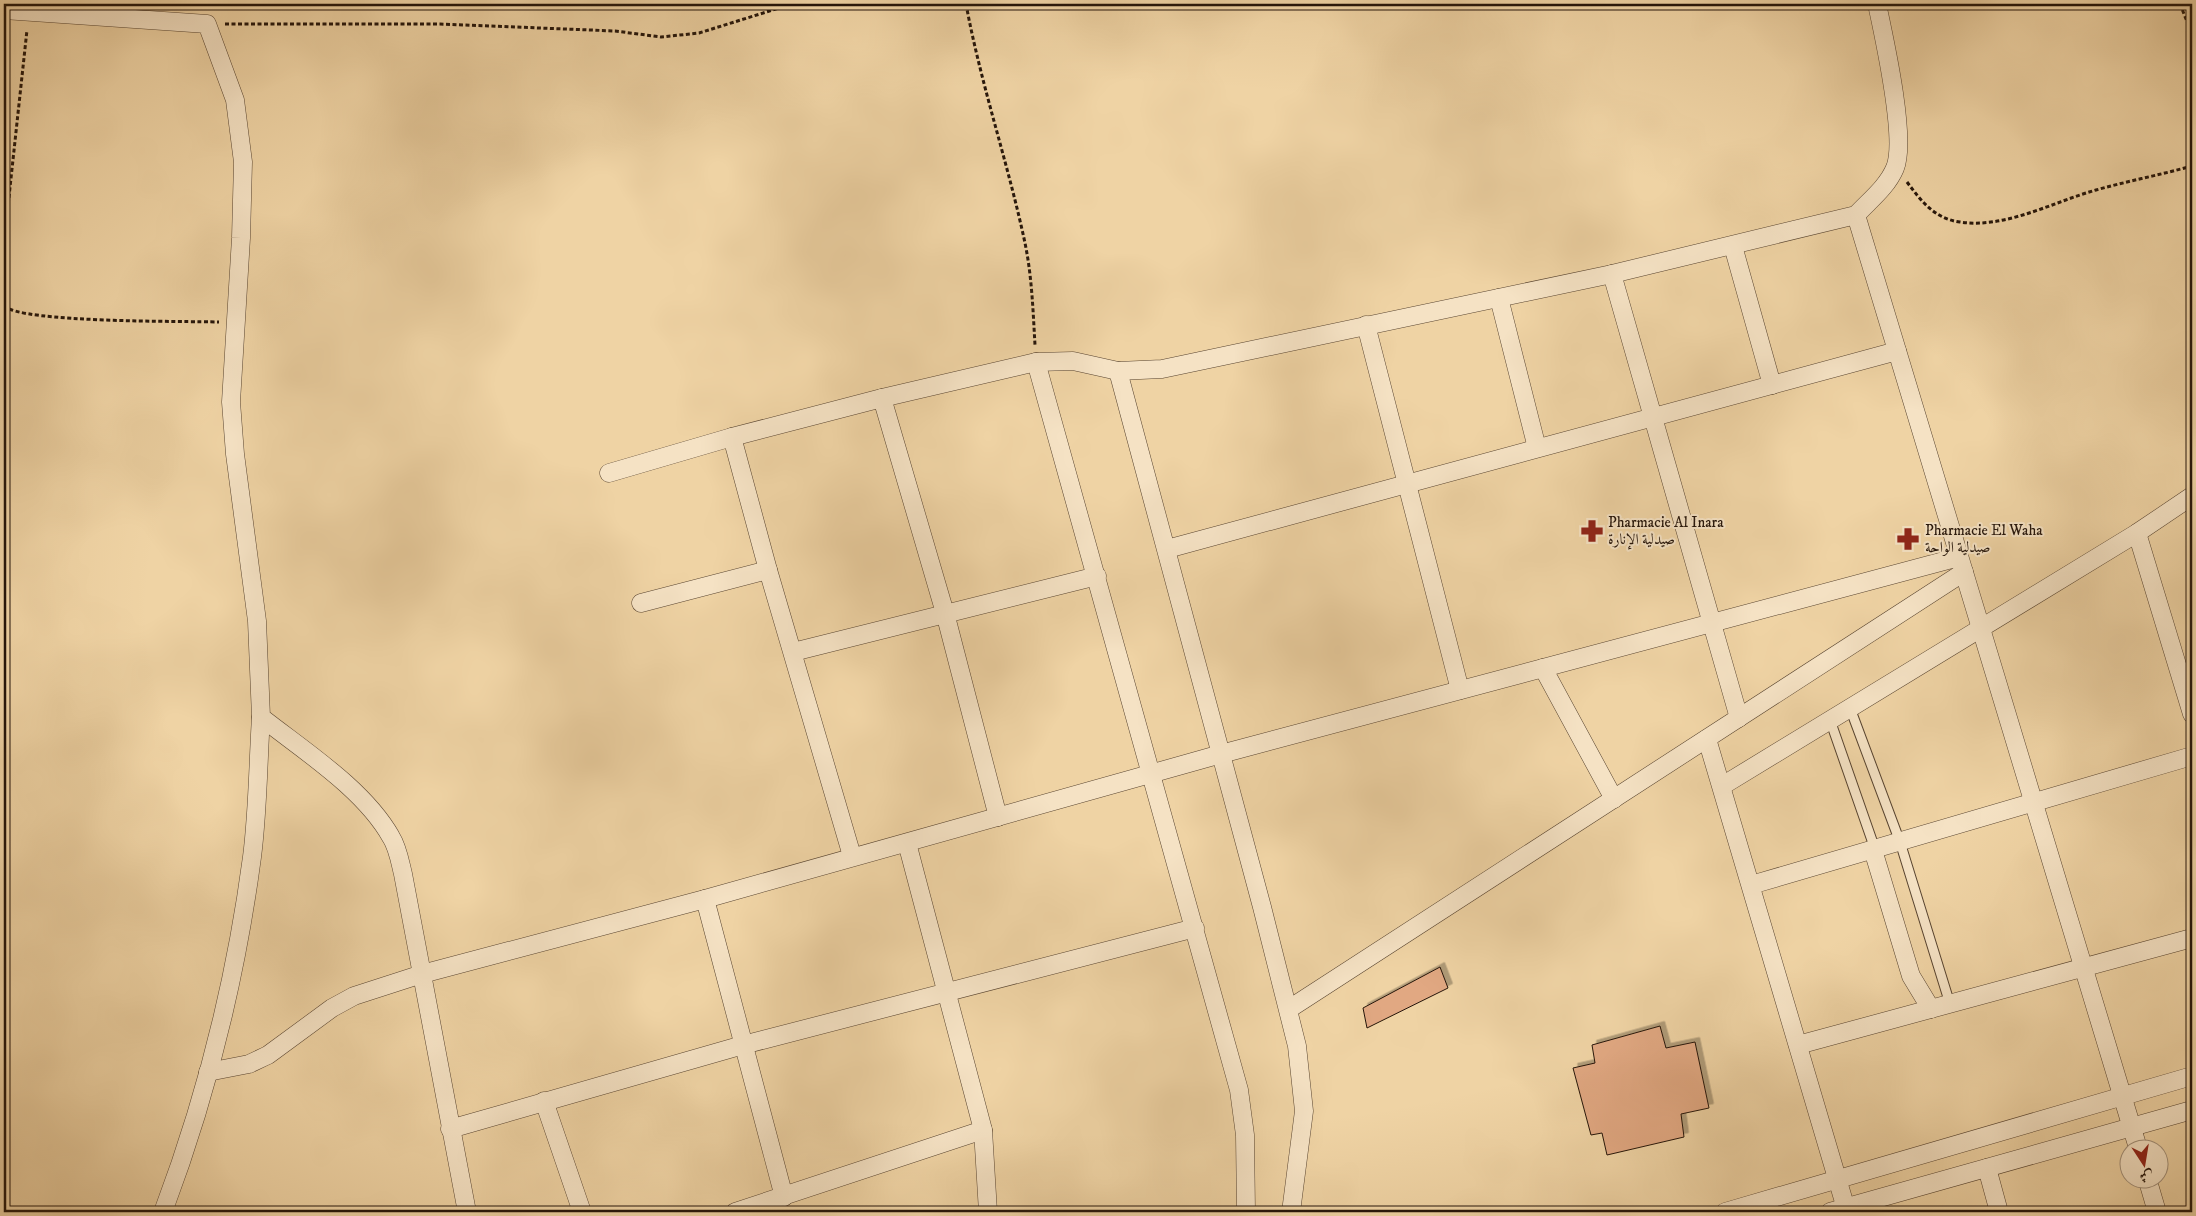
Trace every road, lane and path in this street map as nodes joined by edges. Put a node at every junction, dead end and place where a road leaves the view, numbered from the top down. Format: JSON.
{"nodes":[{"id":1,"x":792,"y":4,"type":"edge"},
{"id":2,"x":966,"y":4,"type":"edge"},
{"id":3,"x":1877,"y":4,"type":"edge"},
{"id":4,"x":2180,"y":4,"type":"edge"},
{"id":5,"x":4,"y":10,"type":"edge"},
{"id":6,"x":29,"y":12,"type":"junction"},
{"id":7,"x":207,"y":24,"type":"junction"},
{"id":8,"x":2192,"y":34,"type":"edge"},
{"id":9,"x":1896,"y":166,"type":"junction"},
{"id":10,"x":2192,"y":166,"type":"edge"},
{"id":11,"x":1856,"y":215,"type":"junction"},
{"id":12,"x":4,"y":243,"type":"edge"},
{"id":13,"x":1733,"y":246,"type":"junction"},
{"id":14,"x":1612,"y":274,"type":"junction"},
{"id":15,"x":1499,"y":298,"type":"junction"},
{"id":16,"x":4,"y":306,"type":"edge"},
{"id":17,"x":235,"y":322,"type":"junction"},
{"id":18,"x":1366,"y":325,"type":"junction"},
{"id":19,"x":1897,"y":351,"type":"junction"},
{"id":20,"x":1036,"y":362,"type":"junction"},
{"id":21,"x":1118,"y":371,"type":"junction"},
{"id":22,"x":1772,"y":384,"type":"junction"},
{"id":23,"x":882,"y":398,"type":"junction"},
{"id":24,"x":1652,"y":417,"type":"junction"},
{"id":25,"x":732,"y":436,"type":"junction"},
{"id":26,"x":1536,"y":448,"type":"junction"},
{"id":27,"x":609,"y":473,"type":"dead end"},
{"id":28,"x":1407,"y":484,"type":"junction"},
{"id":29,"x":2192,"y":496,"type":"edge"},
{"id":30,"x":2137,"y":533,"type":"junction"},
{"id":31,"x":1167,"y":549,"type":"junction"},
{"id":32,"x":1962,"y":565,"type":"junction"},
{"id":33,"x":768,"y":570,"type":"junction"},
{"id":34,"x":1096,"y":576,"type":"junction"},
{"id":35,"x":641,"y":604,"type":"dead end"},
{"id":36,"x":945,"y":613,"type":"junction"},
{"id":37,"x":1710,"y":624,"type":"junction"},
{"id":38,"x":1981,"y":629,"type":"junction"},
{"id":39,"x":793,"y":652,"type":"junction"},
{"id":40,"x":1543,"y":668,"type":"junction"},
{"id":41,"x":1460,"y":690,"type":"junction"},
{"id":42,"x":1850,"y":708,"type":"junction"},
{"id":43,"x":2192,"y":714,"type":"edge"},
{"id":44,"x":261,"y":717,"type":"junction"},
{"id":45,"x":1738,"y":718,"type":"junction"},
{"id":46,"x":1830,"y":720,"type":"junction"},
{"id":47,"x":1707,"y":739,"type":"junction"},
{"id":48,"x":1220,"y":754,"type":"junction"},
{"id":49,"x":2192,"y":756,"type":"edge"},
{"id":50,"x":1152,"y":775,"type":"junction"},
{"id":51,"x":1722,"y":786,"type":"junction"},
{"id":52,"x":1614,"y":799,"type":"junction"},
{"id":53,"x":2033,"y":802,"type":"junction"},
{"id":54,"x":998,"y":817,"type":"junction"},
{"id":55,"x":1900,"y":842,"type":"junction"},
{"id":56,"x":907,"y":843,"type":"junction"},
{"id":57,"x":1874,"y":849,"type":"junction"},
{"id":58,"x":852,"y":856,"type":"junction"},
{"id":59,"x":1751,"y":885,"type":"junction"},
{"id":60,"x":706,"y":899,"type":"junction"},
{"id":61,"x":1195,"y":928,"type":"junction"},
{"id":62,"x":2192,"y":938,"type":"edge"},
{"id":63,"x":2083,"y":968,"type":"junction"},
{"id":64,"x":422,"y":974,"type":"junction"},
{"id":65,"x":948,"y":991,"type":"junction"},
{"id":66,"x":1950,"y":1004,"type":"junction"},
{"id":67,"x":1931,"y":1009,"type":"junction"},
{"id":68,"x":1289,"y":1010,"type":"junction"},
{"id":69,"x":743,"y":1045,"type":"junction"},
{"id":70,"x":1798,"y":1045,"type":"junction"},
{"id":71,"x":208,"y":1072,"type":"junction"},
{"id":72,"x":2192,"y":1076,"type":"edge"},
{"id":73,"x":2122,"y":1096,"type":"junction"},
{"id":74,"x":544,"y":1101,"type":"junction"},
{"id":75,"x":2192,"y":1110,"type":"edge"},
{"id":76,"x":2131,"y":1127,"type":"junction"},
{"id":77,"x":450,"y":1129,"type":"junction"},
{"id":78,"x":983,"y":1130,"type":"junction"},
{"id":79,"x":2135,"y":1138,"type":"edge"},
{"id":80,"x":1987,"y":1168,"type":"junction"},
{"id":81,"x":1837,"y":1180,"type":"junction"},
{"id":82,"x":2150,"y":1188,"type":"edge"},
{"id":83,"x":784,"y":1197,"type":"junction"},
{"id":84,"x":1841,"y":1211,"type":"edge"},
{"id":85,"x":163,"y":1212,"type":"edge"},
{"id":86,"x":466,"y":1212,"type":"edge"},
{"id":87,"x":582,"y":1212,"type":"edge"},
{"id":88,"x":736,"y":1212,"type":"edge"},
{"id":89,"x":988,"y":1212,"type":"edge"},
{"id":90,"x":1246,"y":1212,"type":"edge"},
{"id":91,"x":1291,"y":1212,"type":"edge"},
{"id":92,"x":1726,"y":1212,"type":"edge"},
{"id":93,"x":1999,"y":1212,"type":"edge"},
{"id":94,"x":2157,"y":1212,"type":"edge"}],
"edges":[{"from":1,"to":7,"type":"path"},
{"from":2,"to":20,"type":"path"},
{"from":3,"to":9,"type":"street"},
{"from":4,"to":8,"type":"path"},
{"from":5,"to":6,"type":"street"},
{"from":6,"to":7,"type":"street"},
{"from":6,"to":12,"type":"path"},
{"from":7,"to":17,"type":"street"},
{"from":9,"to":10,"type":"path"},
{"from":9,"to":11,"type":"street"},
{"from":11,"to":13,"type":"street"},
{"from":11,"to":19,"type":"street"},
{"from":13,"to":14,"type":"street"},
{"from":13,"to":22,"type":"street"},
{"from":14,"to":15,"type":"street"},
{"from":14,"to":24,"type":"street"},
{"from":15,"to":18,"type":"street"},
{"from":15,"to":26,"type":"street"},
{"from":16,"to":17,"type":"path"},
{"from":17,"to":44,"type":"street"},
{"from":18,"to":21,"type":"street"},
{"from":18,"to":28,"type":"street"},
{"from":19,"to":22,"type":"street"},
{"from":19,"to":32,"type":"street"},
{"from":20,"to":21,"type":"street"},
{"from":20,"to":23,"type":"street"},
{"from":20,"to":34,"type":"street"},
{"from":21,"to":31,"type":"street"},
{"from":22,"to":24,"type":"street"},
{"from":23,"to":25,"type":"street"},
{"from":23,"to":36,"type":"street"},
{"from":24,"to":26,"type":"street"},
{"from":24,"to":37,"type":"street"},
{"from":25,"to":27,"type":"street"},
{"from":25,"to":33,"type":"street"},
{"from":26,"to":28,"type":"street"},
{"from":28,"to":31,"type":"street"},
{"from":28,"to":41,"type":"street"},
{"from":29,"to":30,"type":"street"},
{"from":30,"to":38,"type":"street"},
{"from":30,"to":43,"type":"street"},
{"from":31,"to":48,"type":"street"},
{"from":32,"to":37,"type":"street"},
{"from":32,"to":38,"type":"street"},
{"from":32,"to":45,"type":"street"},
{"from":33,"to":35,"type":"street"},
{"from":33,"to":39,"type":"street"},
{"from":34,"to":36,"type":"street"},
{"from":34,"to":50,"type":"street"},
{"from":36,"to":39,"type":"street"},
{"from":36,"to":54,"type":"street"},
{"from":37,"to":40,"type":"street"},
{"from":37,"to":45,"type":"street"},
{"from":38,"to":42,"type":"street"},
{"from":38,"to":53,"type":"street"},
{"from":39,"to":58,"type":"street"},
{"from":40,"to":41,"type":"street"},
{"from":40,"to":52,"type":"street"},
{"from":41,"to":48,"type":"street"},
{"from":42,"to":46,"type":"street"},
{"from":42,"to":55,"type":"lane"},
{"from":44,"to":64,"type":"street"},
{"from":44,"to":71,"type":"street"},
{"from":45,"to":47,"type":"street"},
{"from":46,"to":51,"type":"street"},
{"from":46,"to":57,"type":"lane"},
{"from":47,"to":51,"type":"street"},
{"from":47,"to":52,"type":"street"},
{"from":48,"to":50,"type":"street"},
{"from":48,"to":68,"type":"street"},
{"from":49,"to":53,"type":"street"},
{"from":50,"to":54,"type":"street"},
{"from":50,"to":61,"type":"street"},
{"from":51,"to":59,"type":"street"},
{"from":52,"to":68,"type":"street"},
{"from":53,"to":55,"type":"street"},
{"from":53,"to":63,"type":"street"},
{"from":54,"to":56,"type":"street"},
{"from":55,"to":57,"type":"street"},
{"from":55,"to":66,"type":"lane"},
{"from":56,"to":58,"type":"street"},
{"from":56,"to":65,"type":"street"},
{"from":57,"to":59,"type":"street"},
{"from":57,"to":67,"type":"street"},
{"from":58,"to":60,"type":"street"},
{"from":59,"to":70,"type":"street"},
{"from":60,"to":64,"type":"street"},
{"from":60,"to":69,"type":"street"},
{"from":61,"to":65,"type":"street"},
{"from":61,"to":90,"type":"street"},
{"from":62,"to":63,"type":"street"},
{"from":63,"to":66,"type":"street"},
{"from":63,"to":73,"type":"street"},
{"from":64,"to":71,"type":"street"},
{"from":64,"to":77,"type":"street"},
{"from":65,"to":69,"type":"street"},
{"from":65,"to":78,"type":"street"},
{"from":66,"to":67,"type":"street"},
{"from":67,"to":70,"type":"street"},
{"from":68,"to":91,"type":"street"},
{"from":69,"to":74,"type":"street"},
{"from":69,"to":83,"type":"street"},
{"from":70,"to":81,"type":"street"},
{"from":71,"to":85,"type":"street"},
{"from":72,"to":73,"type":"street"},
{"from":73,"to":76,"type":"street"},
{"from":73,"to":81,"type":"street"},
{"from":74,"to":77,"type":"street"},
{"from":74,"to":87,"type":"street"},
{"from":75,"to":76,"type":"street"},
{"from":76,"to":79,"type":"street"},
{"from":76,"to":80,"type":"street"},
{"from":77,"to":86,"type":"street"},
{"from":78,"to":83,"type":"street"},
{"from":78,"to":89,"type":"street"},
{"from":80,"to":84,"type":"street"},
{"from":80,"to":93,"type":"street"},
{"from":81,"to":84,"type":"street"},
{"from":81,"to":92,"type":"street"},
{"from":82,"to":94,"type":"street"},
{"from":83,"to":88,"type":"street"}]}
